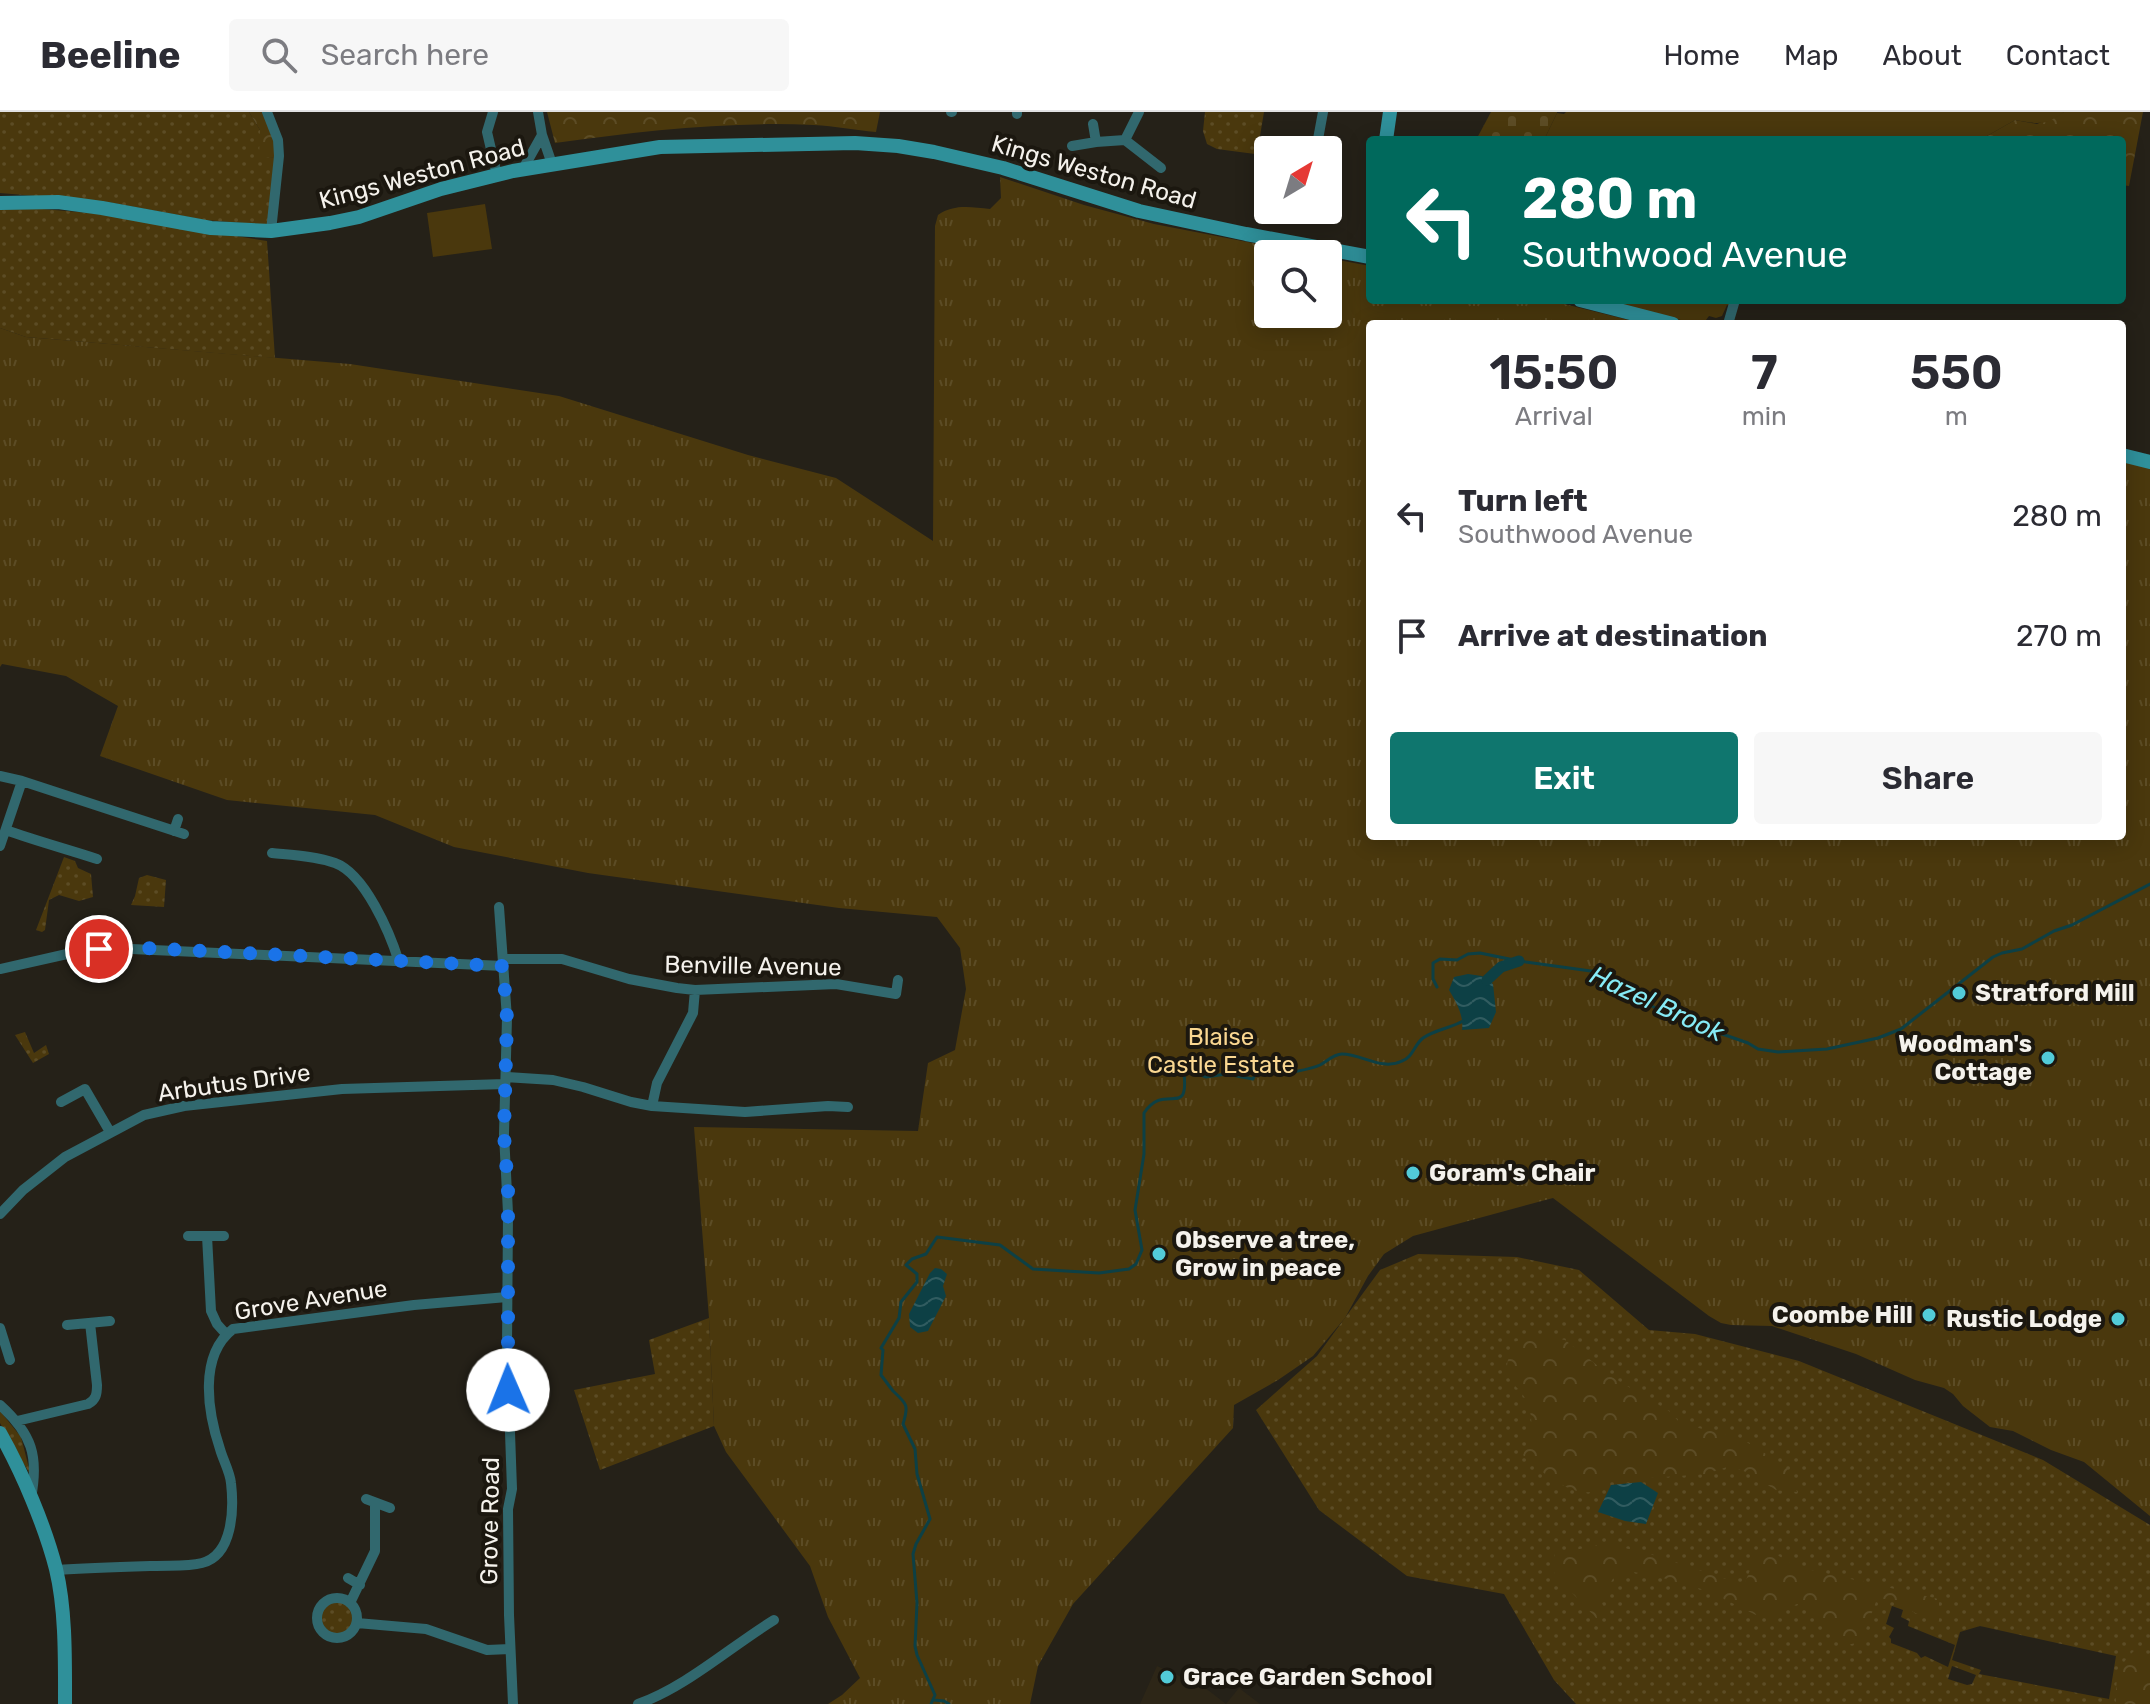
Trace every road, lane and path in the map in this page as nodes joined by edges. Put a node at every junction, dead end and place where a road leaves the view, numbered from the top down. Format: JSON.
{"nodes":[{"id":1,"x":267,"y":112,"type":"edge"},
{"id":2,"x":493,"y":112,"type":"edge"},
{"id":3,"x":538,"y":112,"type":"edge"},
{"id":4,"x":1139,"y":112,"type":"edge"},
{"id":5,"x":1323,"y":112,"type":"edge"},
{"id":6,"x":1390,"y":112,"type":"edge"},
{"id":7,"x":1093,"y":124,"type":"dead end"},
{"id":8,"x":542,"y":135,"type":"junction"},
{"id":9,"x":1319,"y":136,"type":"edge"},
{"id":10,"x":1387,"y":136,"type":"edge"},
{"id":11,"x":1125,"y":140,"type":"junction"},
{"id":12,"x":1096,"y":142,"type":"junction"},
{"id":13,"x":1072,"y":146,"type":"dead end"},
{"id":14,"x":552,"y":164,"type":"junction"},
{"id":15,"x":1161,"y":168,"type":"dead end"},
{"id":16,"x":523,"y":169,"type":"junction"},
{"id":17,"x":497,"y":175,"type":"junction"},
{"id":18,"x":0,"y":203,"type":"edge"},
{"id":19,"x":271,"y":231,"type":"junction"},
{"id":20,"x":1366,"y":252,"type":"edge"},
{"id":21,"x":1596,"y":304,"type":"edge"},
{"id":22,"x":1658,"y":320,"type":"edge"},
{"id":23,"x":2126,"y":456,"type":"edge"},
{"id":24,"x":2150,"y":462,"type":"edge"},
{"id":25,"x":0,"y":776,"type":"edge"},
{"id":26,"x":22,"y":781,"type":"junction"},
{"id":27,"x":178,"y":819,"type":"dead end"},
{"id":28,"x":6,"y":830,"type":"junction"},
{"id":29,"x":0,"y":846,"type":"edge"},
{"id":30,"x":272,"y":853,"type":"dead end"},
{"id":31,"x":296,"y":856,"type":"junction"},
{"id":32,"x":97,"y":859,"type":"dead end"},
{"id":33,"x":294,"y":869,"type":"dead end"},
{"id":34,"x":499,"y":907,"type":"dead end"},
{"id":35,"x":399,"y":962,"type":"junction"},
{"id":36,"x":503,"y":963,"type":"junction"},
{"id":37,"x":0,"y":969,"type":"edge"},
{"id":38,"x":898,"y":980,"type":"dead end"},
{"id":39,"x":695,"y":990,"type":"junction"},
{"id":40,"x":505,"y":1081,"type":"junction"},
{"id":41,"x":61,"y":1102,"type":"dead end"},
{"id":42,"x":652,"y":1106,"type":"junction"},
{"id":43,"x":844,"y":1110,"type":"dead end"},
{"id":44,"x":110,"y":1132,"type":"junction"},
{"id":45,"x":0,"y":1214,"type":"edge"},
{"id":46,"x":188,"y":1236,"type":"dead end"},
{"id":47,"x":207,"y":1236,"type":"junction"},
{"id":48,"x":224,"y":1236,"type":"dead end"},
{"id":49,"x":507,"y":1297,"type":"junction"},
{"id":50,"x":110,"y":1321,"type":"dead end"},
{"id":51,"x":90,"y":1323,"type":"junction"},
{"id":52,"x":67,"y":1325,"type":"dead end"},
{"id":53,"x":0,"y":1328,"type":"edge"},
{"id":54,"x":226,"y":1334,"type":"junction"},
{"id":55,"x":10,"y":1360,"type":"dead end"},
{"id":56,"x":0,"y":1405,"type":"edge"},
{"id":57,"x":17,"y":1421,"type":"junction"},
{"id":58,"x":0,"y":1433,"type":"edge"},
{"id":59,"x":31,"y":1500,"type":"junction"},
{"id":60,"x":390,"y":1508,"type":"dead end"},
{"id":61,"x":56,"y":1570,"type":"junction"},
{"id":62,"x":348,"y":1578,"type":"dead end"},
{"id":63,"x":360,"y":1585,"type":"junction"},
{"id":64,"x":350,"y":1603,"type":"junction"},
{"id":65,"x":767,"y":1622,"type":"dead end"},
{"id":66,"x":357,"y":1623,"type":"junction"},
{"id":67,"x":510,"y":1649,"type":"junction"},
{"id":68,"x":65,"y":1704,"type":"edge"},
{"id":69,"x":513,"y":1704,"type":"edge"},
{"id":70,"x":638,"y":1704,"type":"edge"}],
"edges":[{"from":1,"to":19,"type":"street"},
{"from":2,"to":17,"type":"street"},
{"from":3,"to":8,"type":"street"},
{"from":4,"to":11,"type":"street"},
{"from":5,"to":9,"type":"street"},
{"from":6,"to":10,"type":"main road"},
{"from":7,"to":12,"type":"street"},
{"from":8,"to":14,"type":"street"},
{"from":8,"to":16,"type":"street"},
{"from":11,"to":12,"type":"street"},
{"from":11,"to":15,"type":"street"},
{"from":12,"to":13,"type":"street"},
{"from":14,"to":16,"type":"main road","name":"Kings Weston Road"},
{"from":14,"to":20,"type":"main road","name":"Kings Weston Road"},
{"from":16,"to":17,"type":"main road","name":"Kings Weston Road"},
{"from":17,"to":19,"type":"main road","name":"Kings Weston Road"},
{"from":18,"to":19,"type":"main road","name":"Kings Weston Road"},
{"from":21,"to":22,"type":"main road"},
{"from":23,"to":24,"type":"main road"},
{"from":25,"to":26,"type":"street"},
{"from":26,"to":27,"type":"street"},
{"from":26,"to":28,"type":"street"},
{"from":28,"to":29,"type":"street"},
{"from":28,"to":32,"type":"street"},
{"from":30,"to":31,"type":"street"},
{"from":31,"to":33,"type":"street"},
{"from":31,"to":35,"type":"street"},
{"from":34,"to":36,"type":"street","name":"Grove Road"},
{"from":35,"to":36,"type":"street","name":"Benville Avenue"},
{"from":35,"to":37,"type":"street","name":"Benville Avenue"},
{"from":36,"to":39,"type":"street","name":"Benville Avenue"},
{"from":36,"to":40,"type":"street","name":"Grove Road"},
{"from":38,"to":39,"type":"street","name":"Benville Avenue"},
{"from":39,"to":42,"type":"street"},
{"from":40,"to":42,"type":"street","name":"Arbutus Drive"},
{"from":40,"to":44,"type":"street","name":"Arbutus Drive"},
{"from":40,"to":49,"type":"street","name":"Grove Road"},
{"from":41,"to":44,"type":"street"},
{"from":42,"to":43,"type":"street","name":"Arbutus Drive"},
{"from":44,"to":45,"type":"street","name":"Arbutus Drive"},
{"from":46,"to":47,"type":"street"},
{"from":47,"to":48,"type":"street"},
{"from":47,"to":54,"type":"street"},
{"from":49,"to":54,"type":"street","name":"Grove Avenue"},
{"from":49,"to":67,"type":"street","name":"Grove Road"},
{"from":50,"to":51,"type":"street"},
{"from":51,"to":52,"type":"street"},
{"from":51,"to":57,"type":"street"},
{"from":53,"to":55,"type":"street"},
{"from":54,"to":61,"type":"street","name":"Grove Avenue"},
{"from":56,"to":57,"type":"street"},
{"from":57,"to":59,"type":"street"},
{"from":58,"to":59,"type":"main road"},
{"from":59,"to":61,"type":"main road"},
{"from":60,"to":63,"type":"street"},
{"from":61,"to":68,"type":"main road"},
{"from":62,"to":63,"type":"street"},
{"from":63,"to":64,"type":"street"},
{"from":64,"to":66,"type":"street"},
{"from":64,"to":66,"type":"street"},
{"from":65,"to":70,"type":"street"},
{"from":66,"to":67,"type":"street"},
{"from":67,"to":69,"type":"street","name":"Grove Road"}]}
